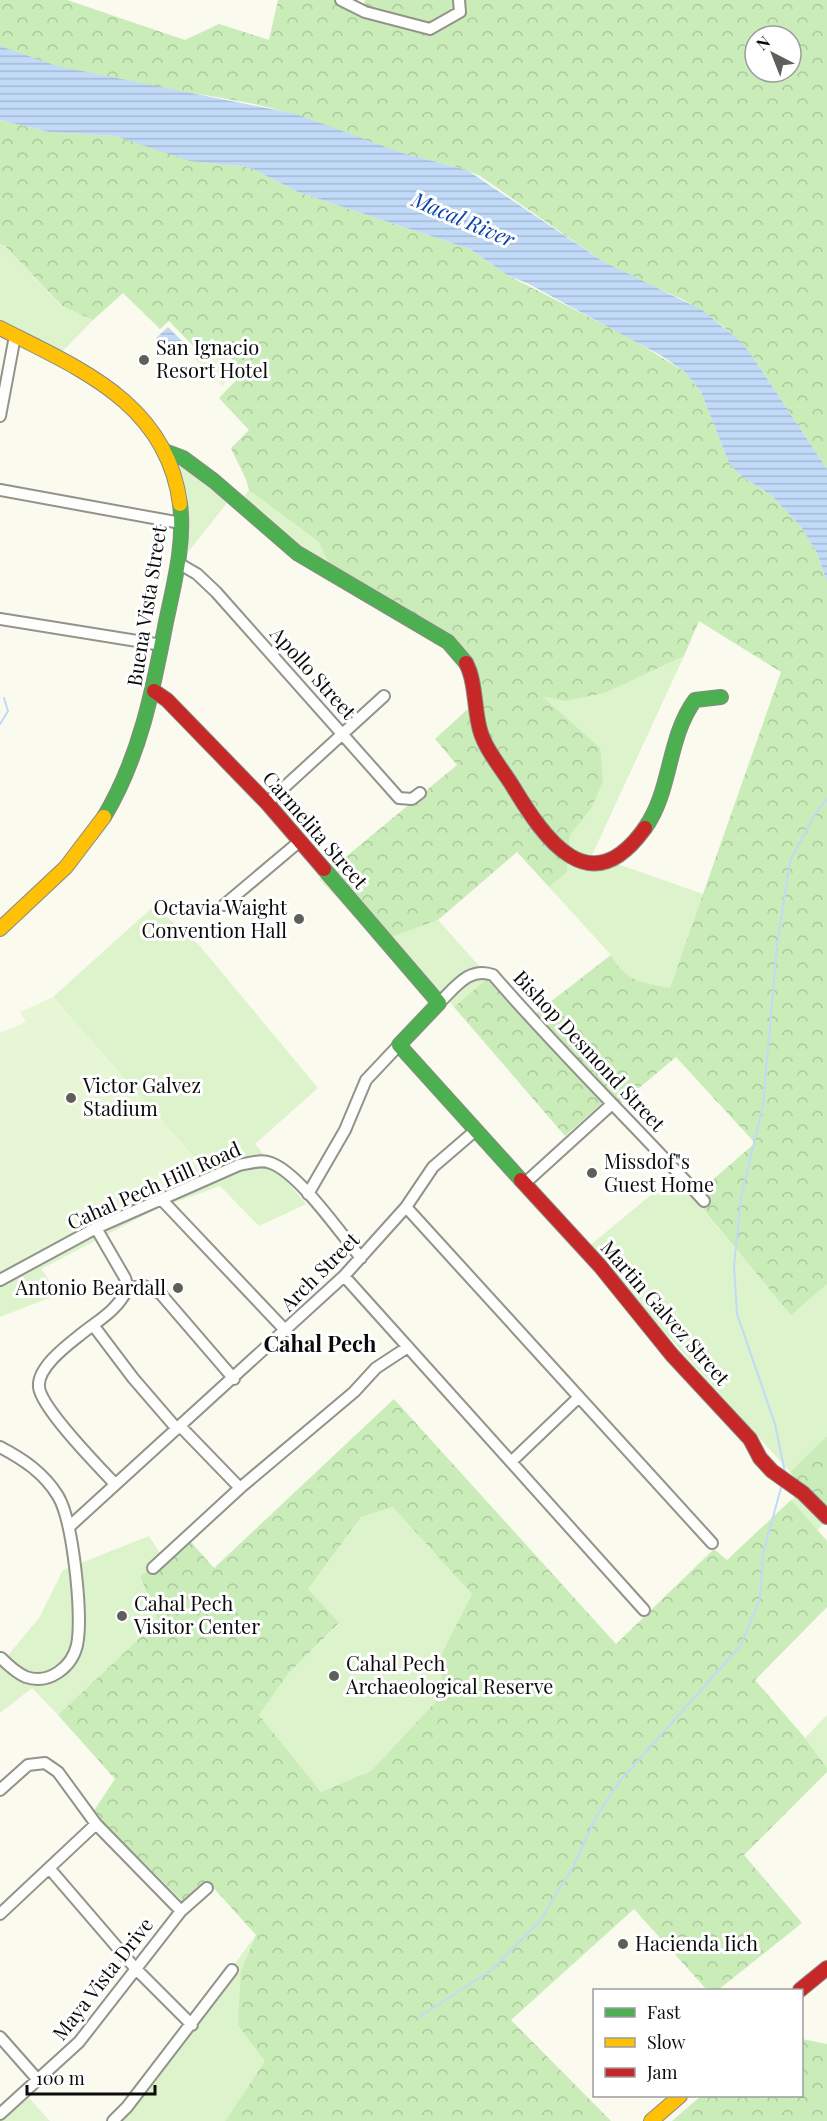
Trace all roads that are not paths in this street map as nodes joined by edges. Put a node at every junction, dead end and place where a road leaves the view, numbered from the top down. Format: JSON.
{"nodes":[{"id":1,"x":341,"y":0,"type":"edge"},
{"id":2,"x":459,"y":0,"type":"edge"},
{"id":3,"x":0,"y":328,"type":"edge"},
{"id":4,"x":15,"y":336,"type":"junction"},
{"id":5,"x":0,"y":416,"type":"edge"},
{"id":6,"x":167,"y":452,"type":"junction"},
{"id":7,"x":0,"y":490,"type":"edge"},
{"id":8,"x":181,"y":523,"type":"junction"},
{"id":9,"x":178,"y":563,"type":"junction"},
{"id":10,"x":0,"y":619,"type":"edge"},
{"id":11,"x":162,"y":645,"type":"junction"},
{"id":12,"x":154,"y":691,"type":"junction"},
{"id":13,"x":384,"y":696,"type":"dead end"},
{"id":14,"x":722,"y":697,"type":"dead end"},
{"id":15,"x":343,"y":734,"type":"junction"},
{"id":16,"x":420,"y":793,"type":"dead end"},
{"id":17,"x":267,"y":803,"type":"junction"},
{"id":18,"x":300,"y":841,"type":"junction"},
{"id":19,"x":224,"y":904,"type":"dead end"},
{"id":20,"x":0,"y":929,"type":"edge"},
{"id":21,"x":439,"y":1003,"type":"junction"},
{"id":22,"x":399,"y":1045,"type":"junction"},
{"id":23,"x":612,"y":1104,"type":"junction"},
{"id":24,"x":476,"y":1130,"type":"junction"},
{"id":25,"x":524,"y":1184,"type":"junction"},
{"id":26,"x":308,"y":1194,"type":"junction"},
{"id":27,"x":161,"y":1199,"type":"junction"},
{"id":28,"x":704,"y":1201,"type":"dead end"},
{"id":29,"x":406,"y":1207,"type":"junction"},
{"id":30,"x":96,"y":1228,"type":"junction"},
{"id":31,"x":361,"y":1258,"type":"junction"},
{"id":32,"x":344,"y":1276,"type":"junction"},
{"id":33,"x":0,"y":1280,"type":"edge"},
{"id":34,"x":128,"y":1288,"type":"junction"},
{"id":35,"x":93,"y":1325,"type":"junction"},
{"id":36,"x":285,"y":1331,"type":"junction"},
{"id":37,"x":408,"y":1347,"type":"junction"},
{"id":38,"x":234,"y":1379,"type":"junction"},
{"id":39,"x":579,"y":1397,"type":"junction"},
{"id":40,"x":179,"y":1427,"type":"junction"},
{"id":41,"x":0,"y":1447,"type":"edge"},
{"id":42,"x":512,"y":1461,"type":"junction"},
{"id":43,"x":115,"y":1484,"type":"junction"},
{"id":44,"x":240,"y":1488,"type":"junction"},
{"id":45,"x":827,"y":1517,"type":"edge"},
{"id":46,"x":70,"y":1526,"type":"junction"},
{"id":47,"x":712,"y":1543,"type":"dead end"},
{"id":48,"x":153,"y":1568,"type":"dead end"},
{"id":49,"x":644,"y":1610,"type":"dead end"},
{"id":50,"x":1,"y":1658,"type":"edge"},
{"id":51,"x":0,"y":1790,"type":"edge"},
{"id":52,"x":96,"y":1824,"type":"junction"},
{"id":53,"x":49,"y":1868,"type":"junction"},
{"id":54,"x":207,"y":1888,"type":"dead end"},
{"id":55,"x":181,"y":1911,"type":"junction"},
{"id":56,"x":0,"y":1914,"type":"edge"},
{"id":57,"x":135,"y":1968,"type":"junction"},
{"id":58,"x":827,"y":1968,"type":"edge"},
{"id":59,"x":232,"y":1970,"type":"dead end"},
{"id":60,"x":801,"y":1989,"type":"edge"},
{"id":61,"x":192,"y":2025,"type":"junction"},
{"id":62,"x":0,"y":2037,"type":"edge"},
{"id":63,"x":38,"y":2080,"type":"junction"},
{"id":64,"x":679,"y":2097,"type":"edge"},
{"id":65,"x":0,"y":2114,"type":"edge"},
{"id":66,"x":113,"y":2121,"type":"edge"},
{"id":67,"x":651,"y":2121,"type":"edge"}],
"edges":[{"from":1,"to":2,"type":"street"},
{"from":3,"to":4,"type":"street","name":"Buena Vista Street"},
{"from":4,"to":5,"type":"street"},
{"from":4,"to":6,"type":"street","name":"Buena Vista Street"},
{"from":6,"to":8,"type":"street","name":"Buena Vista Street"},
{"from":6,"to":14,"type":"street"},
{"from":7,"to":8,"type":"street"},
{"from":8,"to":9,"type":"street","name":"Buena Vista Street"},
{"from":9,"to":11,"type":"street","name":"Buena Vista Street"},
{"from":9,"to":15,"type":"street","name":"Apollo Street"},
{"from":10,"to":11,"type":"street"},
{"from":11,"to":12,"type":"street","name":"Buena Vista Street"},
{"from":12,"to":17,"type":"street","name":"Carmelita Street"},
{"from":12,"to":20,"type":"street","name":"Buena Vista Street"},
{"from":13,"to":15,"type":"street"},
{"from":15,"to":16,"type":"street","name":"Apollo Street"},
{"from":15,"to":17,"type":"street"},
{"from":17,"to":18,"type":"street","name":"Carmelita Street"},
{"from":18,"to":19,"type":"street"},
{"from":18,"to":21,"type":"street","name":"Carmelita Street"},
{"from":21,"to":22,"type":"street"},
{"from":21,"to":23,"type":"street","name":"Bishop Desmond Street"},
{"from":22,"to":24,"type":"street","name":"Martin Galvez Street"},
{"from":22,"to":26,"type":"street"},
{"from":23,"to":25,"type":"street"},
{"from":23,"to":28,"type":"street","name":"Bishop Desmond Street"},
{"from":24,"to":25,"type":"street","name":"Martin Galvez Street"},
{"from":24,"to":29,"type":"street","name":"Arch Street"},
{"from":25,"to":45,"type":"street","name":"Martin Galvez Street"},
{"from":26,"to":27,"type":"street","name":"Cahal Pech Hill Road"},
{"from":26,"to":31,"type":"street","name":"Cahal Pech Hill Road"},
{"from":27,"to":30,"type":"street","name":"Cahal Pech Hill Road"},
{"from":27,"to":36,"type":"street"},
{"from":29,"to":31,"type":"street","name":"Arch Street"},
{"from":29,"to":39,"type":"street"},
{"from":30,"to":33,"type":"street","name":"Cahal Pech Hill Road"},
{"from":30,"to":34,"type":"street"},
{"from":31,"to":32,"type":"street","name":"Arch Street"},
{"from":32,"to":36,"type":"street","name":"Arch Street"},
{"from":32,"to":37,"type":"street"},
{"from":34,"to":35,"type":"street"},
{"from":34,"to":38,"type":"street"},
{"from":35,"to":40,"type":"street"},
{"from":35,"to":43,"type":"street"},
{"from":36,"to":38,"type":"street","name":"Arch Street"},
{"from":37,"to":42,"type":"street"},
{"from":37,"to":44,"type":"street"},
{"from":38,"to":40,"type":"street","name":"Arch Street"},
{"from":39,"to":42,"type":"street"},
{"from":39,"to":47,"type":"street"},
{"from":40,"to":43,"type":"street","name":"Arch Street"},
{"from":40,"to":44,"type":"street"},
{"from":41,"to":46,"type":"street"},
{"from":42,"to":49,"type":"street"},
{"from":43,"to":46,"type":"street","name":"Arch Street"},
{"from":44,"to":48,"type":"street"},
{"from":46,"to":50,"type":"street"},
{"from":51,"to":52,"type":"street"},
{"from":52,"to":53,"type":"street"},
{"from":52,"to":55,"type":"street"},
{"from":53,"to":56,"type":"street"},
{"from":53,"to":57,"type":"street"},
{"from":54,"to":55,"type":"street","name":"Maya Vista Drive"},
{"from":55,"to":57,"type":"street","name":"Maya Vista Drive"},
{"from":57,"to":61,"type":"street"},
{"from":57,"to":63,"type":"street","name":"Maya Vista Drive"},
{"from":58,"to":60,"type":"street"},
{"from":59,"to":61,"type":"street"},
{"from":61,"to":66,"type":"street"},
{"from":62,"to":63,"type":"street"},
{"from":63,"to":65,"type":"street","name":"Maya Vista Drive"},
{"from":64,"to":67,"type":"street"}]}
